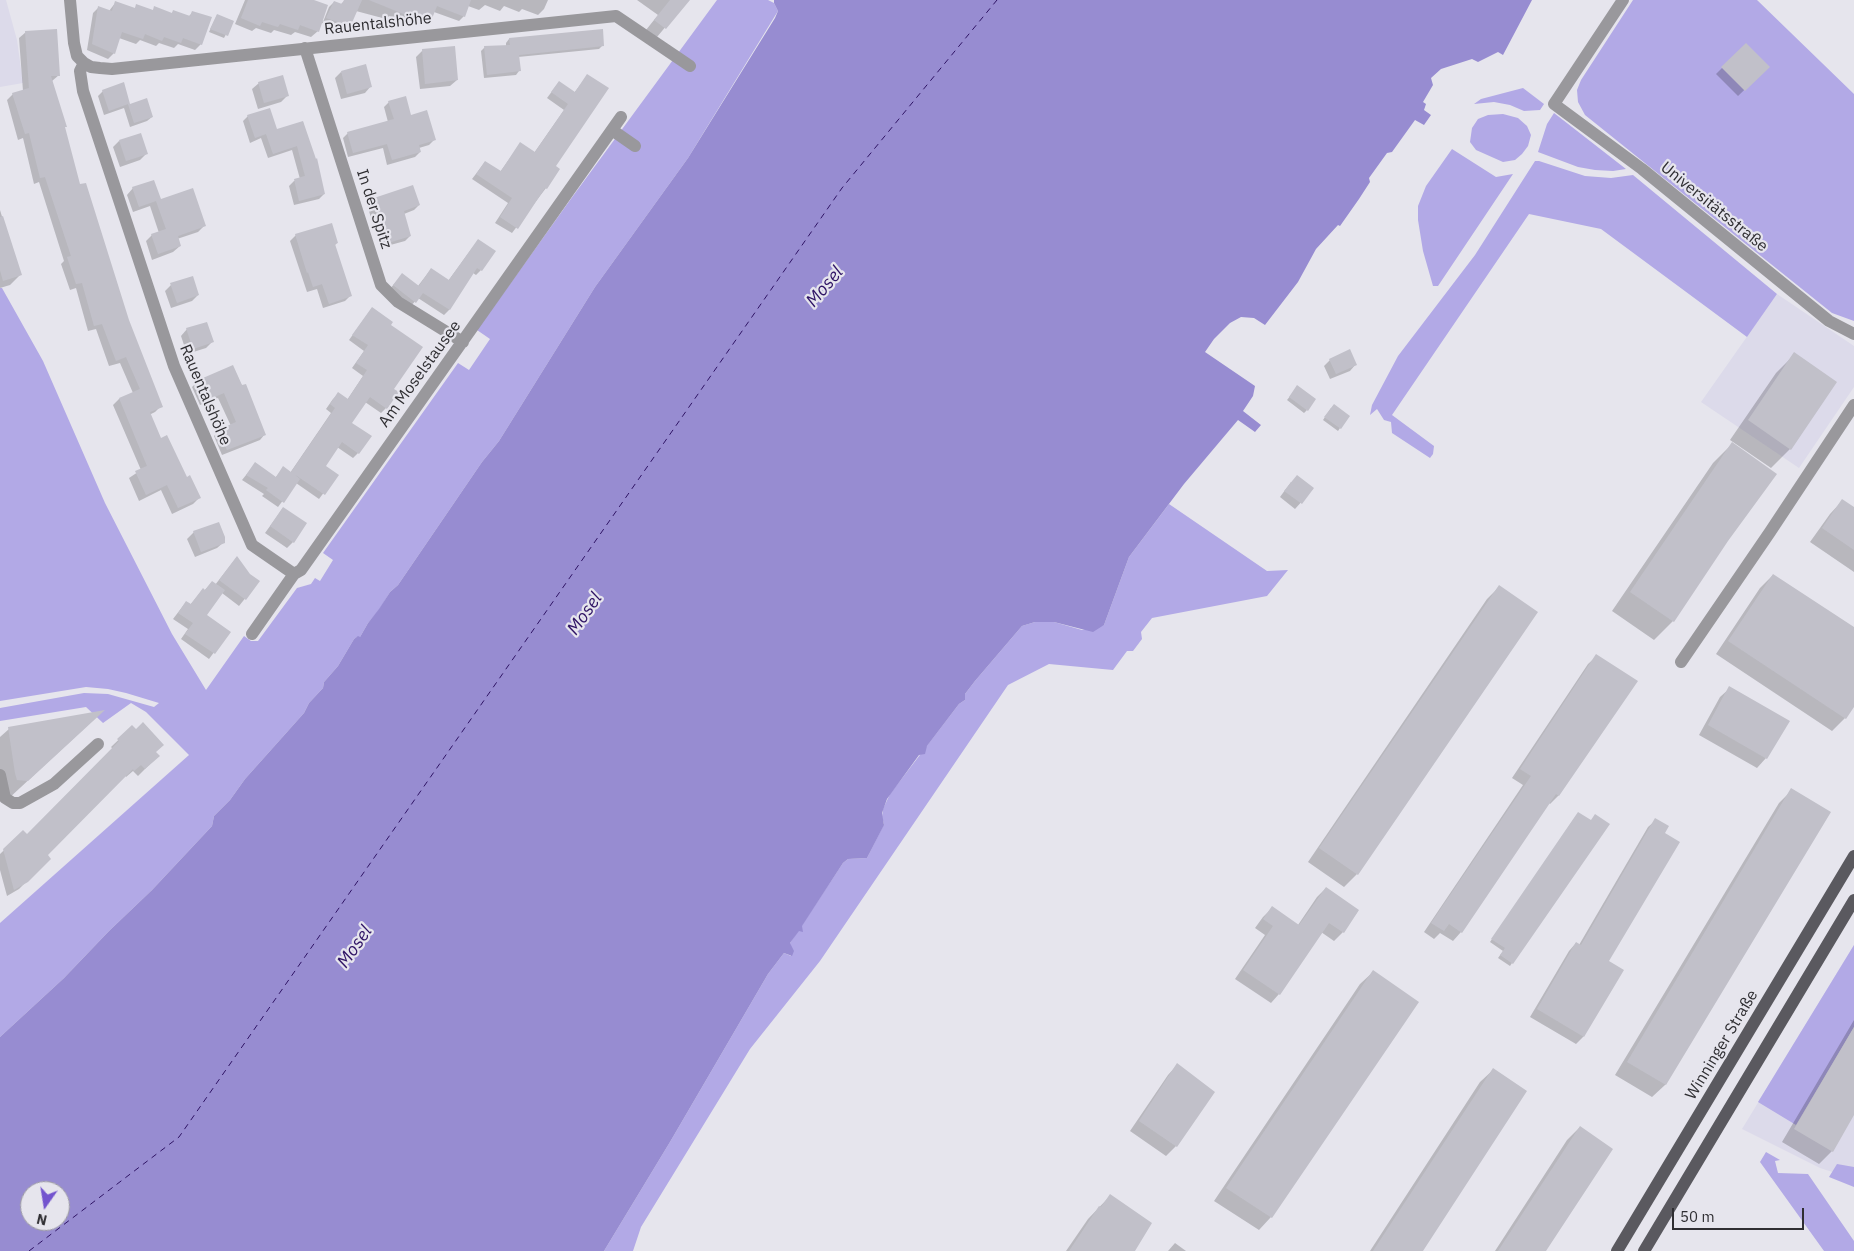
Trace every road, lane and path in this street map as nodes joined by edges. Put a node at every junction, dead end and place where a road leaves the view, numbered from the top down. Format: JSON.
{"nodes":[{"id":1,"x":70,"y":0,"type":"edge"},
{"id":2,"x":1623,"y":0,"type":"edge"},
{"id":3,"x":305,"y":48,"type":"junction"},
{"id":4,"x":84,"y":63,"type":"junction"},
{"id":5,"x":690,"y":66,"type":"dead end"},
{"id":6,"x":621,"y":117,"type":"dead end"},
{"id":7,"x":612,"y":130,"type":"junction"},
{"id":8,"x":635,"y":146,"type":"dead end"},
{"id":9,"x":1854,"y":334,"type":"edge"},
{"id":10,"x":463,"y":342,"type":"junction"},
{"id":11,"x":1854,"y":405,"type":"edge"},
{"id":12,"x":294,"y":574,"type":"junction"},
{"id":13,"x":252,"y":634,"type":"dead end"},
{"id":14,"x":1681,"y":662,"type":"dead end"},
{"id":15,"x":98,"y":744,"type":"dead end"},
{"id":16,"x":0,"y":775,"type":"edge"},
{"id":17,"x":1854,"y":856,"type":"edge"},
{"id":18,"x":1854,"y":900,"type":"edge"},
{"id":19,"x":1617,"y":1251,"type":"edge"},
{"id":20,"x":1644,"y":1251,"type":"edge"}],
"edges":[{"from":1,"to":4,"type":"street","name":"Rauentalshöhe"},
{"from":2,"to":9,"type":"street","name":"Universitätsstraße"},
{"from":3,"to":4,"type":"street","name":"Rauentalshöhe"},
{"from":3,"to":5,"type":"street","name":"Rauentalshöhe"},
{"from":3,"to":10,"type":"street","name":"In der Spitz"},
{"from":4,"to":12,"type":"street","name":"Rauentalshöhe"},
{"from":6,"to":7,"type":"street","name":"Am Moselstausee"},
{"from":7,"to":8,"type":"street"},
{"from":7,"to":10,"type":"street","name":"Am Moselstausee"},
{"from":10,"to":12,"type":"street","name":"Am Moselstausee"},
{"from":11,"to":14,"type":"street"},
{"from":12,"to":13,"type":"street","name":"Am Moselstausee"},
{"from":15,"to":16,"type":"street"},
{"from":17,"to":19,"type":"main road","name":"Winninger Straße"},
{"from":18,"to":20,"type":"main road"}]}
